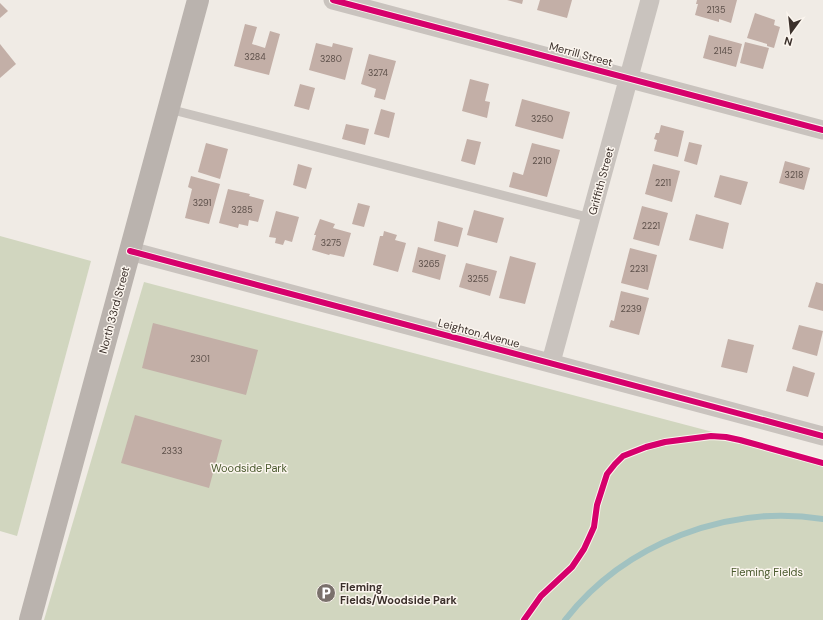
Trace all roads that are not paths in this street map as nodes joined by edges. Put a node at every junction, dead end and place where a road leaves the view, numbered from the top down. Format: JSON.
{"nodes":[{"id":1,"x":198,"y":0,"type":"edge"},
{"id":2,"x":333,"y":0,"type":"edge"},
{"id":3,"x":650,"y":0,"type":"edge"},
{"id":4,"x":629,"y":78,"type":"junction"},
{"id":5,"x":169,"y":109,"type":"junction"},
{"id":6,"x":823,"y":130,"type":"edge"},
{"id":7,"x":591,"y":218,"type":"junction"},
{"id":8,"x":130,"y":251,"type":"junction"},
{"id":9,"x":551,"y":362,"type":"junction"},
{"id":10,"x":823,"y":436,"type":"edge"},
{"id":11,"x":30,"y":620,"type":"edge"}],
"edges":[{"from":1,"to":5,"type":"main road","name":"North 33rd Street"},
{"from":2,"to":4,"type":"street","name":"Merrill Street"},
{"from":3,"to":4,"type":"street","name":"Griffith Street"},
{"from":4,"to":6,"type":"street","name":"Merrill Street"},
{"from":4,"to":7,"type":"street","name":"Griffith Street"},
{"from":5,"to":7,"type":"lane"},
{"from":5,"to":8,"type":"main road","name":"North 33rd Street"},
{"from":7,"to":9,"type":"street","name":"Griffith Street"},
{"from":8,"to":9,"type":"street","name":"Leighton Avenue"},
{"from":8,"to":11,"type":"main road","name":"North 33rd Street"},
{"from":9,"to":10,"type":"street","name":"Leighton Avenue"}]}
